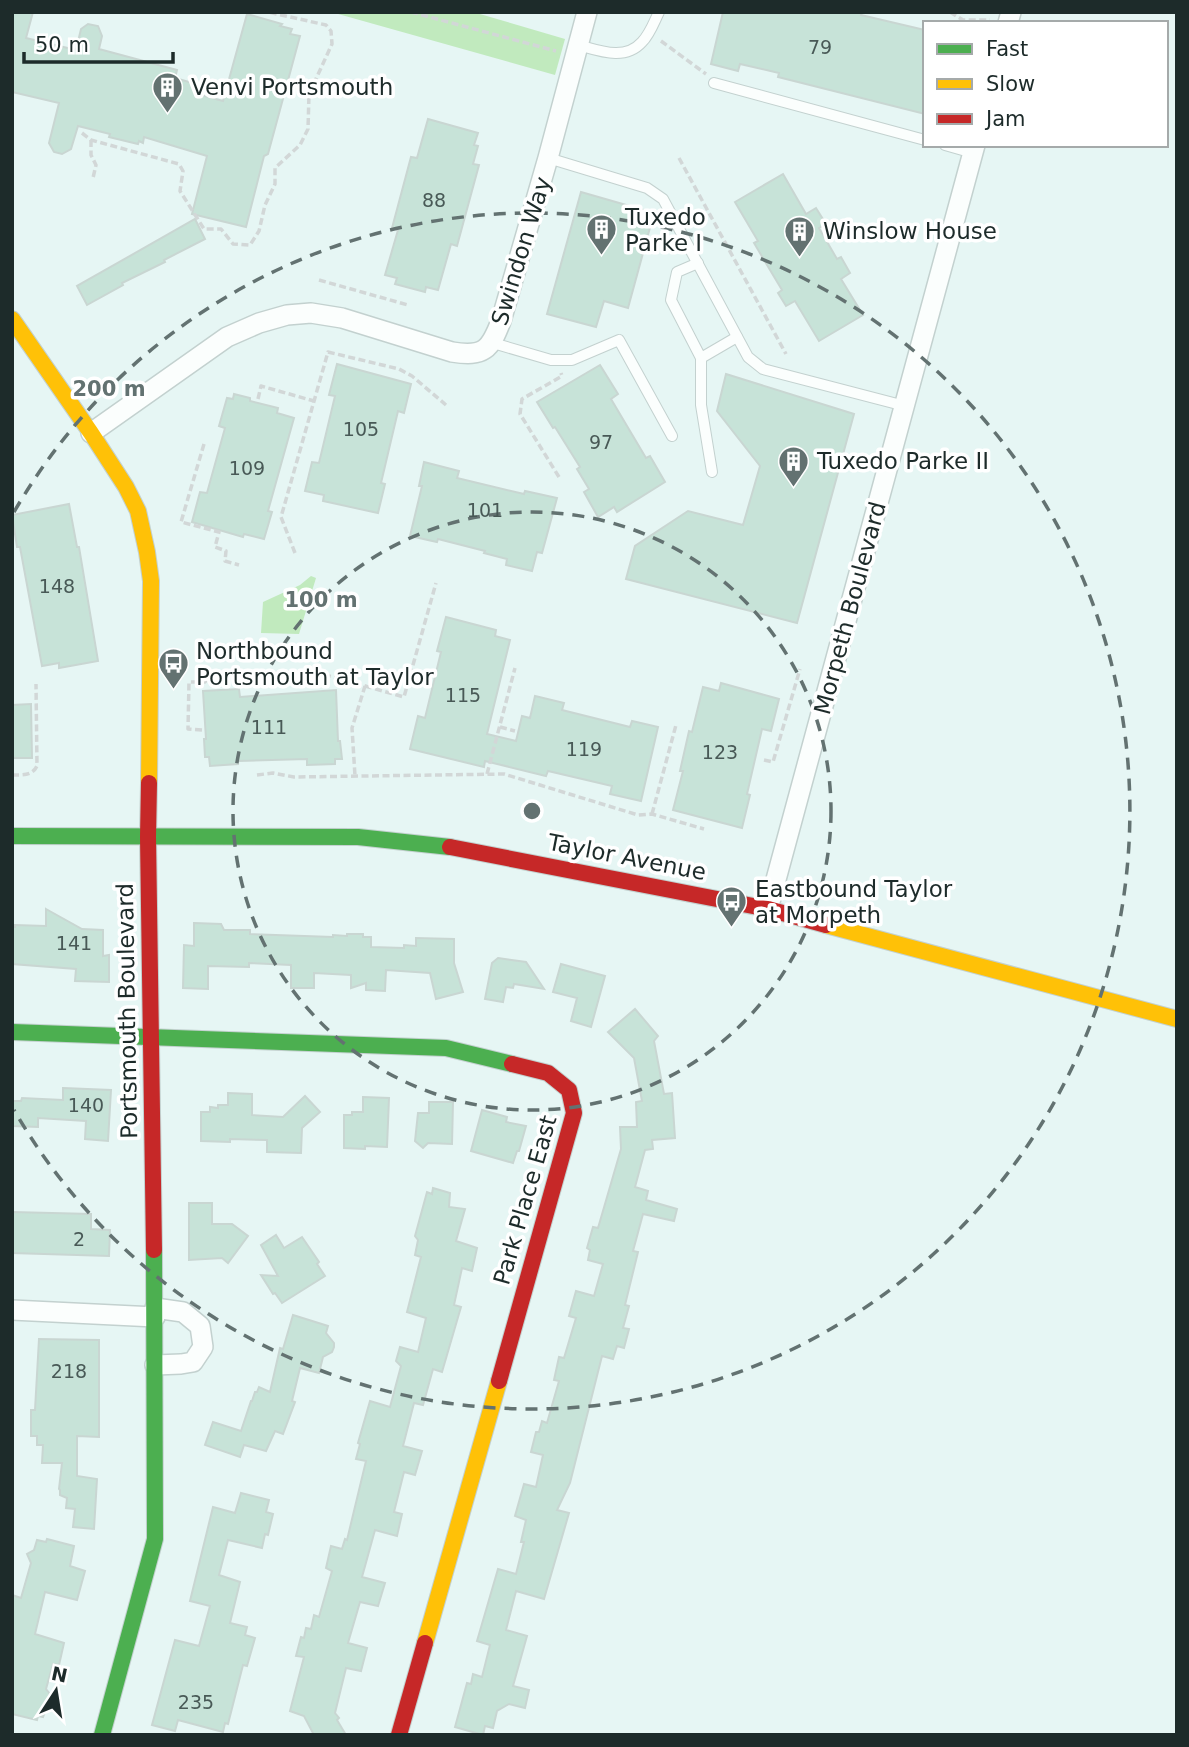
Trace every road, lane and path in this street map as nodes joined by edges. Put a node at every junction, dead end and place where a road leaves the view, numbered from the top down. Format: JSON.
{"nodes":[{"id":1,"x":268,"y":12,"type":"edge"},
{"id":2,"x":587,"y":12,"type":"edge"},
{"id":3,"x":659,"y":12,"type":"edge"},
{"id":4,"x":950,"y":12,"type":"edge"},
{"id":5,"x":414,"y":13,"type":"edge"},
{"id":6,"x":1009,"y":18,"type":"edge"},
{"id":7,"x":649,"y":31,"type":"junction"},
{"id":8,"x":577,"y":50,"type":"junction"},
{"id":9,"x":714,"y":83,"type":"joint"},
{"id":10,"x":82,"y":133,"type":"dead end"},
{"id":11,"x":923,"y":139,"type":"edge"},
{"id":12,"x":91,"y":141,"type":"junction"},
{"id":13,"x":974,"y":149,"type":"edge"},
{"id":14,"x":548,"y":158,"type":"junction"},
{"id":15,"x":679,"y":158,"type":"dead end"},
{"id":16,"x":93,"y":178,"type":"dead end"},
{"id":17,"x":698,"y":263,"type":"junction"},
{"id":18,"x":319,"y":280,"type":"dead end"},
{"id":19,"x":408,"y":305,"type":"dead end"},
{"id":20,"x":12,"y":320,"type":"edge"},
{"id":21,"x":737,"y":337,"type":"junction"},
{"id":22,"x":493,"y":342,"type":"junction"},
{"id":23,"x":786,"y":354,"type":"dead end"},
{"id":24,"x":701,"y":358,"type":"junction"},
{"id":25,"x":557,"y":360,"type":"junction"},
{"id":26,"x":258,"y":399,"type":"dead end"},
{"id":27,"x":314,"y":401,"type":"junction"},
{"id":28,"x":446,"y":405,"type":"dead end"},
{"id":29,"x":905,"y":406,"type":"junction"},
{"id":30,"x":91,"y":433,"type":"junction"},
{"id":31,"x":672,"y":436,"type":"dead end"},
{"id":32,"x":204,"y":444,"type":"dead end"},
{"id":33,"x":712,"y":472,"type":"dead end"},
{"id":34,"x":559,"y":477,"type":"dead end"},
{"id":35,"x":295,"y":553,"type":"dead end"},
{"id":36,"x":239,"y":565,"type":"dead end"},
{"id":37,"x":436,"y":583,"type":"dead end"},
{"id":38,"x":515,"y":668,"type":"dead end"},
{"id":39,"x":800,"y":669,"type":"dead end"},
{"id":40,"x":36,"y":684,"type":"dead end"},
{"id":41,"x":365,"y":686,"type":"junction"},
{"id":42,"x":676,"y":725,"type":"dead end"},
{"id":43,"x":500,"y":727,"type":"junction"},
{"id":44,"x":202,"y":730,"type":"dead end"},
{"id":45,"x":515,"y":731,"type":"dead end"},
{"id":46,"x":764,"y":760,"type":"dead end"},
{"id":47,"x":487,"y":774,"type":"junction"},
{"id":48,"x":12,"y":775,"type":"edge"},
{"id":49,"x":257,"y":775,"type":"dead end"},
{"id":50,"x":355,"y":776,"type":"junction"},
{"id":51,"x":652,"y":814,"type":"junction"},
{"id":52,"x":704,"y":829,"type":"dead end"},
{"id":53,"x":12,"y":836,"type":"edge"},
{"id":54,"x":148,"y":837,"type":"junction"},
{"id":55,"x":768,"y":909,"type":"junction"},
{"id":56,"x":1177,"y":1019,"type":"edge"},
{"id":57,"x":12,"y":1032,"type":"edge"},
{"id":58,"x":150,"y":1037,"type":"junction"},
{"id":59,"x":12,"y":1310,"type":"edge"},
{"id":60,"x":155,"y":1312,"type":"junction"},
{"id":61,"x":155,"y":1365,"type":"junction"},
{"id":62,"x":102,"y":1735,"type":"edge"},
{"id":63,"x":399,"y":1735,"type":"edge"}],
"edges":[{"from":1,"to":12,"type":"path"},
{"from":2,"to":8,"type":"street","name":"Swindon Way"},
{"from":3,"to":7,"type":"lane"},
{"from":4,"to":6,"type":"path"},
{"from":5,"to":8,"type":"path"},
{"from":7,"to":8,"type":"lane"},
{"from":7,"to":9,"type":"path"},
{"from":8,"to":14,"type":"street","name":"Swindon Way"},
{"from":9,"to":11,"type":"lane"},
{"from":10,"to":12,"type":"path"},
{"from":12,"to":16,"type":"path"},
{"from":13,"to":29,"type":"street","name":"Morpeth Boulevard"},
{"from":14,"to":17,"type":"lane"},
{"from":14,"to":22,"type":"street","name":"Swindon Way"},
{"from":15,"to":23,"type":"path"},
{"from":17,"to":21,"type":"lane"},
{"from":17,"to":24,"type":"lane"},
{"from":18,"to":19,"type":"path"},
{"from":20,"to":30,"type":"street","name":"Portsmouth Boulevard"},
{"from":21,"to":24,"type":"lane"},
{"from":21,"to":29,"type":"lane"},
{"from":22,"to":25,"type":"lane"},
{"from":22,"to":30,"type":"street","name":"Swindon Way"},
{"from":24,"to":33,"type":"lane"},
{"from":25,"to":31,"type":"lane"},
{"from":25,"to":34,"type":"path"},
{"from":26,"to":27,"type":"path"},
{"from":27,"to":28,"type":"path"},
{"from":27,"to":35,"type":"path"},
{"from":29,"to":55,"type":"street","name":"Morpeth Boulevard"},
{"from":30,"to":54,"type":"street","name":"Portsmouth Boulevard"},
{"from":32,"to":36,"type":"path"},
{"from":37,"to":41,"type":"path"},
{"from":38,"to":43,"type":"path"},
{"from":39,"to":46,"type":"path"},
{"from":40,"to":48,"type":"path"},
{"from":41,"to":44,"type":"path"},
{"from":41,"to":50,"type":"path"},
{"from":42,"to":51,"type":"path"},
{"from":43,"to":45,"type":"path"},
{"from":43,"to":47,"type":"path"},
{"from":47,"to":50,"type":"path"},
{"from":47,"to":51,"type":"path"},
{"from":49,"to":50,"type":"path"},
{"from":51,"to":52,"type":"path"},
{"from":53,"to":54,"type":"street","name":"Taylor Avenue"},
{"from":54,"to":55,"type":"street","name":"Taylor Avenue"},
{"from":54,"to":58,"type":"street","name":"Portsmouth Boulevard"},
{"from":55,"to":56,"type":"street","name":"Taylor Avenue"},
{"from":57,"to":58,"type":"street","name":"Park Place East"},
{"from":58,"to":60,"type":"street","name":"Portsmouth Boulevard"},
{"from":58,"to":63,"type":"street","name":"Park Place East"},
{"from":59,"to":60,"type":"street"},
{"from":60,"to":61,"type":"street","name":"Portsmouth Boulevard"},
{"from":60,"to":61,"type":"street"},
{"from":61,"to":62,"type":"street","name":"Portsmouth Boulevard"}]}
